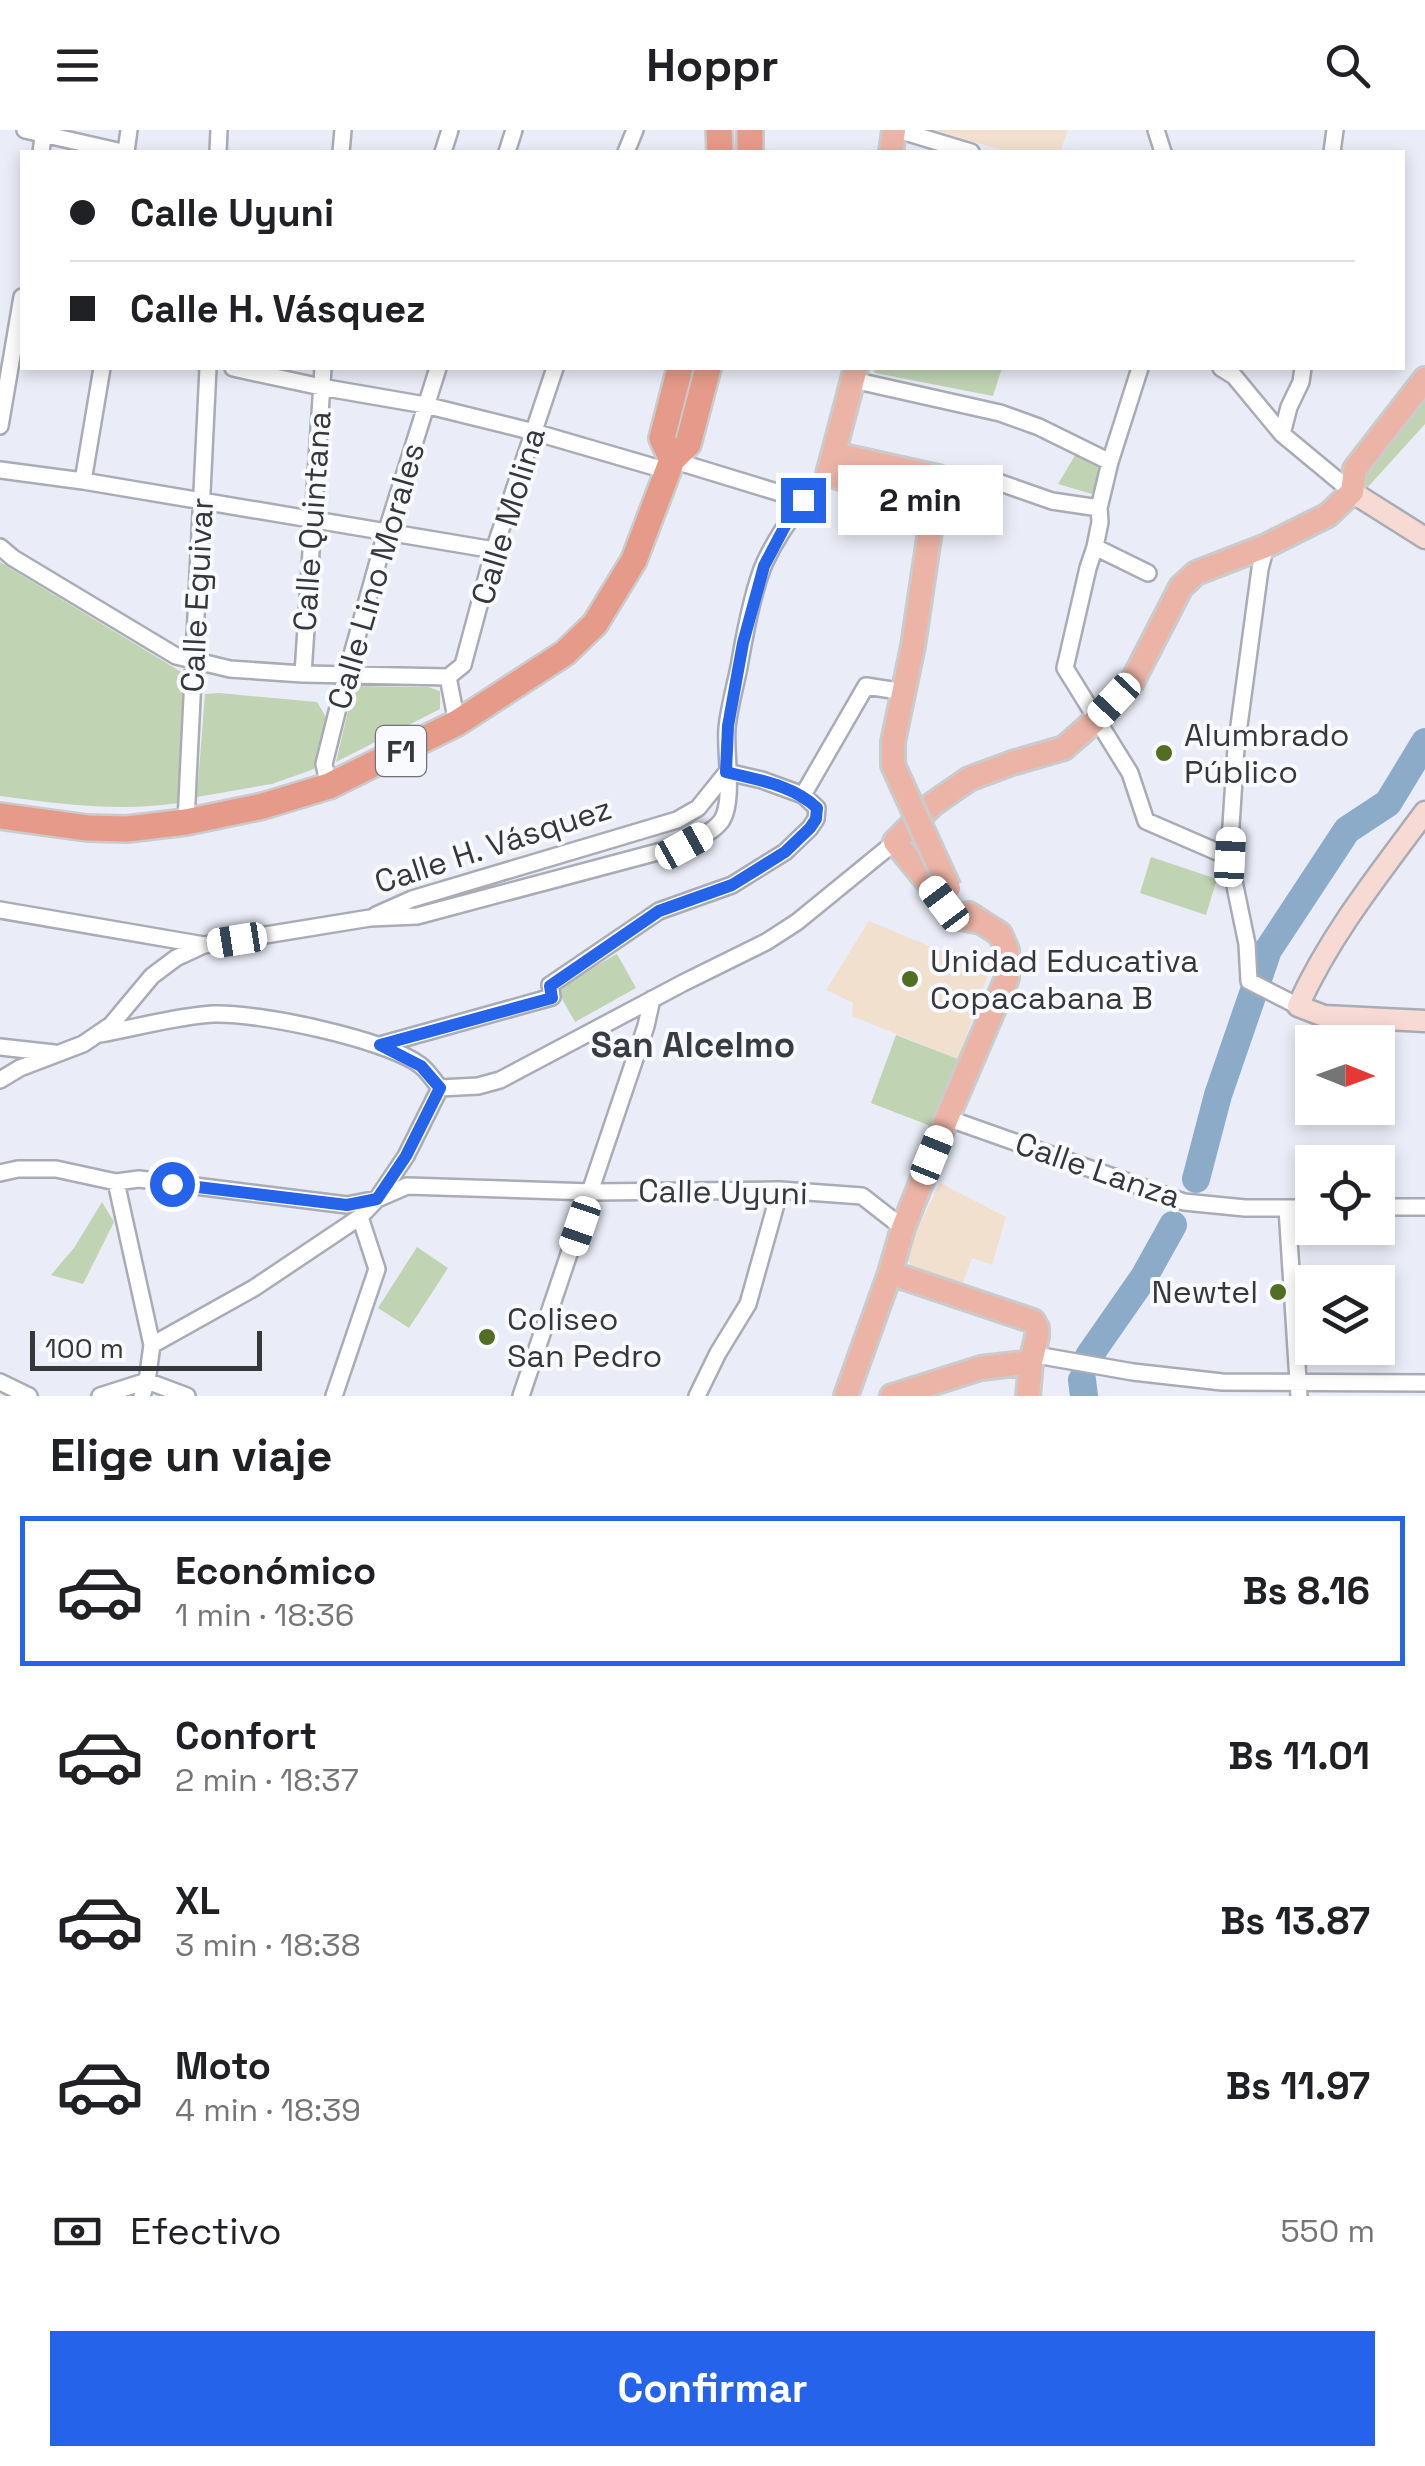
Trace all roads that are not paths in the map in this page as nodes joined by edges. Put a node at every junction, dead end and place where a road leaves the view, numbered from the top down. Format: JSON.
{"nodes":[{"id":1,"x":25,"y":130,"type":"edge"},
{"id":2,"x":614,"y":130,"type":"edge"},
{"id":3,"x":896,"y":130,"type":"edge"},
{"id":4,"x":43,"y":132,"type":"edge"},
{"id":5,"x":634,"y":133,"type":"edge"},
{"id":6,"x":116,"y":150,"type":"edge"},
{"id":7,"x":964,"y":150,"type":"edge"},
{"id":8,"x":20,"y":331,"type":"edge"},
{"id":9,"x":102,"y":370,"type":"edge"},
{"id":10,"x":208,"y":370,"type":"edge"},
{"id":11,"x":242,"y":370,"type":"edge"},
{"id":12,"x":323,"y":370,"type":"edge"},
{"id":13,"x":437,"y":370,"type":"edge"},
{"id":14,"x":553,"y":370,"type":"edge"},
{"id":15,"x":679,"y":370,"type":"edge"},
{"id":16,"x":707,"y":370,"type":"edge"},
{"id":17,"x":1139,"y":370,"type":"edge"},
{"id":18,"x":1229,"y":370,"type":"edge"},
{"id":19,"x":1302,"y":370,"type":"edge"},
{"id":20,"x":854,"y":374,"type":"edge"},
{"id":21,"x":1425,"y":379,"type":"edge"},
{"id":22,"x":321,"y":387,"type":"junction"},
{"id":23,"x":425,"y":405,"type":"junction"},
{"id":24,"x":0,"y":426,"type":"edge"},
{"id":25,"x":534,"y":432,"type":"junction"},
{"id":26,"x":1282,"y":434,"type":"junction"},
{"id":27,"x":1110,"y":462,"type":"junction"},
{"id":28,"x":831,"y":464,"type":"junction"},
{"id":29,"x":670,"y":465,"type":"junction"},
{"id":30,"x":0,"y":470,"type":"edge"},
{"id":31,"x":938,"y":477,"type":"junction"},
{"id":32,"x":83,"y":481,"type":"junction"},
{"id":33,"x":1352,"y":492,"type":"junction"},
{"id":34,"x":803,"y":500,"type":"junction"},
{"id":35,"x":203,"y":502,"type":"junction"},
{"id":36,"x":934,"y":508,"type":"junction"},
{"id":37,"x":1099,"y":508,"type":"junction"},
{"id":38,"x":311,"y":520,"type":"junction"},
{"id":39,"x":386,"y":533,"type":"junction"},
{"id":40,"x":1425,"y":538,"type":"edge"},
{"id":41,"x":1266,"y":546,"type":"junction"},
{"id":42,"x":0,"y":547,"type":"edge"},
{"id":43,"x":1095,"y":547,"type":"junction"},
{"id":44,"x":494,"y":550,"type":"junction"},
{"id":45,"x":1148,"y":572,"type":"dead end"},
{"id":46,"x":193,"y":660,"type":"junction"},
{"id":47,"x":302,"y":674,"type":"junction"},
{"id":48,"x":346,"y":676,"type":"junction"},
{"id":49,"x":448,"y":677,"type":"junction"},
{"id":50,"x":904,"y":692,"type":"junction"},
{"id":51,"x":1097,"y":720,"type":"junction"},
{"id":52,"x":457,"y":723,"type":"junction"},
{"id":53,"x":726,"y":772,"type":"junction"},
{"id":54,"x":329,"y":786,"type":"junction"},
{"id":55,"x":803,"y":794,"type":"junction"},
{"id":56,"x":1425,"y":812,"type":"edge"},
{"id":57,"x":0,"y":816,"type":"edge"},
{"id":58,"x":186,"y":822,"type":"junction"},
{"id":59,"x":895,"y":842,"type":"junction"},
{"id":60,"x":1230,"y":857,"type":"junction"},
{"id":61,"x":0,"y":910,"type":"edge"},
{"id":62,"x":370,"y":918,"type":"junction"},
{"id":63,"x":981,"y":922,"type":"junction"},
{"id":64,"x":204,"y":945,"type":"junction"},
{"id":65,"x":652,"y":1000,"type":"junction"},
{"id":66,"x":1298,"y":1006,"type":"junction"},
{"id":67,"x":1425,"y":1021,"type":"edge"},
{"id":68,"x":97,"y":1034,"type":"junction"},
{"id":69,"x":380,"y":1045,"type":"junction"},
{"id":70,"x":0,"y":1047,"type":"edge"},
{"id":71,"x":58,"y":1054,"type":"junction"},
{"id":72,"x":0,"y":1080,"type":"edge"},
{"id":73,"x":440,"y":1088,"type":"junction"},
{"id":74,"x":947,"y":1118,"type":"junction"},
{"id":75,"x":0,"y":1174,"type":"edge"},
{"id":76,"x":116,"y":1182,"type":"junction"},
{"id":77,"x":780,"y":1190,"type":"junction"},
{"id":78,"x":592,"y":1192,"type":"junction"},
{"id":79,"x":377,"y":1199,"type":"junction"},
{"id":80,"x":1425,"y":1206,"type":"edge"},
{"id":81,"x":1395,"y":1207,"type":"edge"},
{"id":82,"x":1287,"y":1208,"type":"junction"},
{"id":83,"x":1295,"y":1208,"type":"edge"},
{"id":84,"x":360,"y":1217,"type":"junction"},
{"id":85,"x":903,"y":1228,"type":"junction"},
{"id":86,"x":890,"y":1273,"type":"junction"},
{"id":87,"x":152,"y":1344,"type":"junction"},
{"id":88,"x":1031,"y":1362,"type":"junction"},
{"id":89,"x":0,"y":1382,"type":"edge"},
{"id":90,"x":1425,"y":1383,"type":"edge"},
{"id":91,"x":145,"y":1388,"type":"edge"},
{"id":92,"x":1299,"y":1390,"type":"edge"},
{"id":93,"x":29,"y":1396,"type":"edge"},
{"id":94,"x":100,"y":1396,"type":"edge"},
{"id":95,"x":187,"y":1396,"type":"edge"},
{"id":96,"x":334,"y":1396,"type":"edge"},
{"id":97,"x":521,"y":1396,"type":"edge"},
{"id":98,"x":697,"y":1396,"type":"edge"},
{"id":99,"x":846,"y":1396,"type":"edge"},
{"id":100,"x":892,"y":1396,"type":"edge"},
{"id":101,"x":1028,"y":1396,"type":"edge"}],
"edges":[{"from":1,"to":4,"type":"street"},
{"from":2,"to":5,"type":"street"},
{"from":3,"to":7,"type":"street"},
{"from":4,"to":6,"type":"street"},
{"from":8,"to":24,"type":"street"},
{"from":9,"to":32,"type":"street"},
{"from":10,"to":35,"type":"street","name":"Calle Eguivar"},
{"from":11,"to":22,"type":"street"},
{"from":12,"to":22,"type":"street","name":"Calle Quintana"},
{"from":13,"to":23,"type":"street","name":"Calle Lino Morales"},
{"from":14,"to":25,"type":"street","name":"Calle Molina"},
{"from":15,"to":29,"type":"highway","number":"F1"},
{"from":16,"to":29,"type":"highway","number":"F1"},
{"from":17,"to":27,"type":"street"},
{"from":18,"to":26,"type":"street"},
{"from":19,"to":26,"type":"street"},
{"from":20,"to":27,"type":"street"},
{"from":20,"to":28,"type":"main road","name":"Calle H. Vásquez"},
{"from":21,"to":33,"type":"main road"},
{"from":22,"to":23,"type":"street"},
{"from":22,"to":38,"type":"street","name":"Calle Quintana"},
{"from":23,"to":25,"type":"street"},
{"from":23,"to":39,"type":"street","name":"Calle Lino Morales"},
{"from":25,"to":29,"type":"street"},
{"from":25,"to":44,"type":"street","name":"Calle Molina"},
{"from":26,"to":33,"type":"street"},
{"from":27,"to":37,"type":"street"},
{"from":28,"to":31,"type":"main road"},
{"from":28,"to":34,"type":"street","name":"Calle H. Vásquez"},
{"from":28,"to":36,"type":"main road"},
{"from":29,"to":34,"type":"street"},
{"from":29,"to":52,"type":"highway","number":"F1"},
{"from":30,"to":32,"type":"street"},
{"from":31,"to":36,"type":"main road"},
{"from":31,"to":37,"type":"street"},
{"from":32,"to":35,"type":"street"},
{"from":33,"to":40,"type":"main road"},
{"from":33,"to":41,"type":"main road"},
{"from":34,"to":53,"type":"street","name":"Calle H. Vásquez"},
{"from":35,"to":38,"type":"street"},
{"from":35,"to":46,"type":"street","name":"Calle Eguivar"},
{"from":36,"to":50,"type":"main road"},
{"from":37,"to":43,"type":"street"},
{"from":38,"to":39,"type":"street"},
{"from":38,"to":47,"type":"street","name":"Calle Quintana"},
{"from":39,"to":44,"type":"street"},
{"from":39,"to":48,"type":"street","name":"Calle Lino Morales"},
{"from":41,"to":51,"type":"main road"},
{"from":41,"to":60,"type":"street"},
{"from":42,"to":46,"type":"street"},
{"from":43,"to":45,"type":"street"},
{"from":43,"to":51,"type":"street"},
{"from":44,"to":49,"type":"street","name":"Calle Molina"},
{"from":46,"to":47,"type":"street"},
{"from":46,"to":58,"type":"street","name":"Calle Eguivar"},
{"from":47,"to":48,"type":"street"},
{"from":48,"to":49,"type":"street"},
{"from":48,"to":54,"type":"street","name":"Calle Lino Morales"},
{"from":49,"to":52,"type":"street"},
{"from":50,"to":55,"type":"street"},
{"from":50,"to":63,"type":"main road","bridge":true},
{"from":51,"to":59,"type":"main road"},
{"from":51,"to":60,"type":"street"},
{"from":52,"to":54,"type":"highway","number":"F1"},
{"from":53,"to":55,"type":"street"},
{"from":53,"to":62,"type":"street","name":"Calle H. Vásquez"},
{"from":53,"to":62,"type":"street","name":"Calle H. Vásquez"},
{"from":54,"to":58,"type":"highway","number":"F1"},
{"from":55,"to":69,"type":"street"},
{"from":56,"to":66,"type":"main road"},
{"from":57,"to":58,"type":"highway","number":"F1"},
{"from":59,"to":63,"type":"main road"},
{"from":59,"to":65,"type":"street"},
{"from":60,"to":66,"type":"street"},
{"from":61,"to":64,"type":"street"},
{"from":62,"to":64,"type":"street"},
{"from":63,"to":74,"type":"main road"},
{"from":64,"to":68,"type":"street"},
{"from":65,"to":73,"type":"street"},
{"from":65,"to":78,"type":"street"},
{"from":66,"to":67,"type":"main road"},
{"from":68,"to":69,"type":"street"},
{"from":68,"to":71,"type":"street"},
{"from":69,"to":73,"type":"street"},
{"from":70,"to":71,"type":"street"},
{"from":71,"to":72,"type":"street"},
{"from":73,"to":79,"type":"street"},
{"from":74,"to":82,"type":"street","name":"Calle Lanza"},
{"from":74,"to":85,"type":"main road"},
{"from":75,"to":76,"type":"street","name":"Calle Uyuni"},
{"from":76,"to":79,"type":"street","name":"Calle Uyuni"},
{"from":76,"to":87,"type":"street"},
{"from":77,"to":78,"type":"street","name":"Calle Uyuni"},
{"from":77,"to":85,"type":"street","name":"Calle Uyuni"},
{"from":77,"to":98,"type":"street"},
{"from":78,"to":79,"type":"street","name":"Calle Uyuni"},
{"from":78,"to":97,"type":"street"},
{"from":79,"to":84,"type":"street"},
{"from":80,"to":81,"type":"street"},
{"from":82,"to":83,"type":"street","name":"Calle Lanza"},
{"from":82,"to":92,"type":"street"},
{"from":84,"to":87,"type":"street"},
{"from":84,"to":96,"type":"street"},
{"from":85,"to":86,"type":"main road"},
{"from":86,"to":88,"type":"main road"},
{"from":86,"to":99,"type":"main road"},
{"from":87,"to":91,"type":"street"},
{"from":88,"to":92,"type":"street"},
{"from":88,"to":100,"type":"main road"},
{"from":88,"to":101,"type":"main road"},
{"from":89,"to":93,"type":"street"},
{"from":90,"to":92,"type":"street"},
{"from":91,"to":94,"type":"street"},
{"from":91,"to":95,"type":"street"}]}
